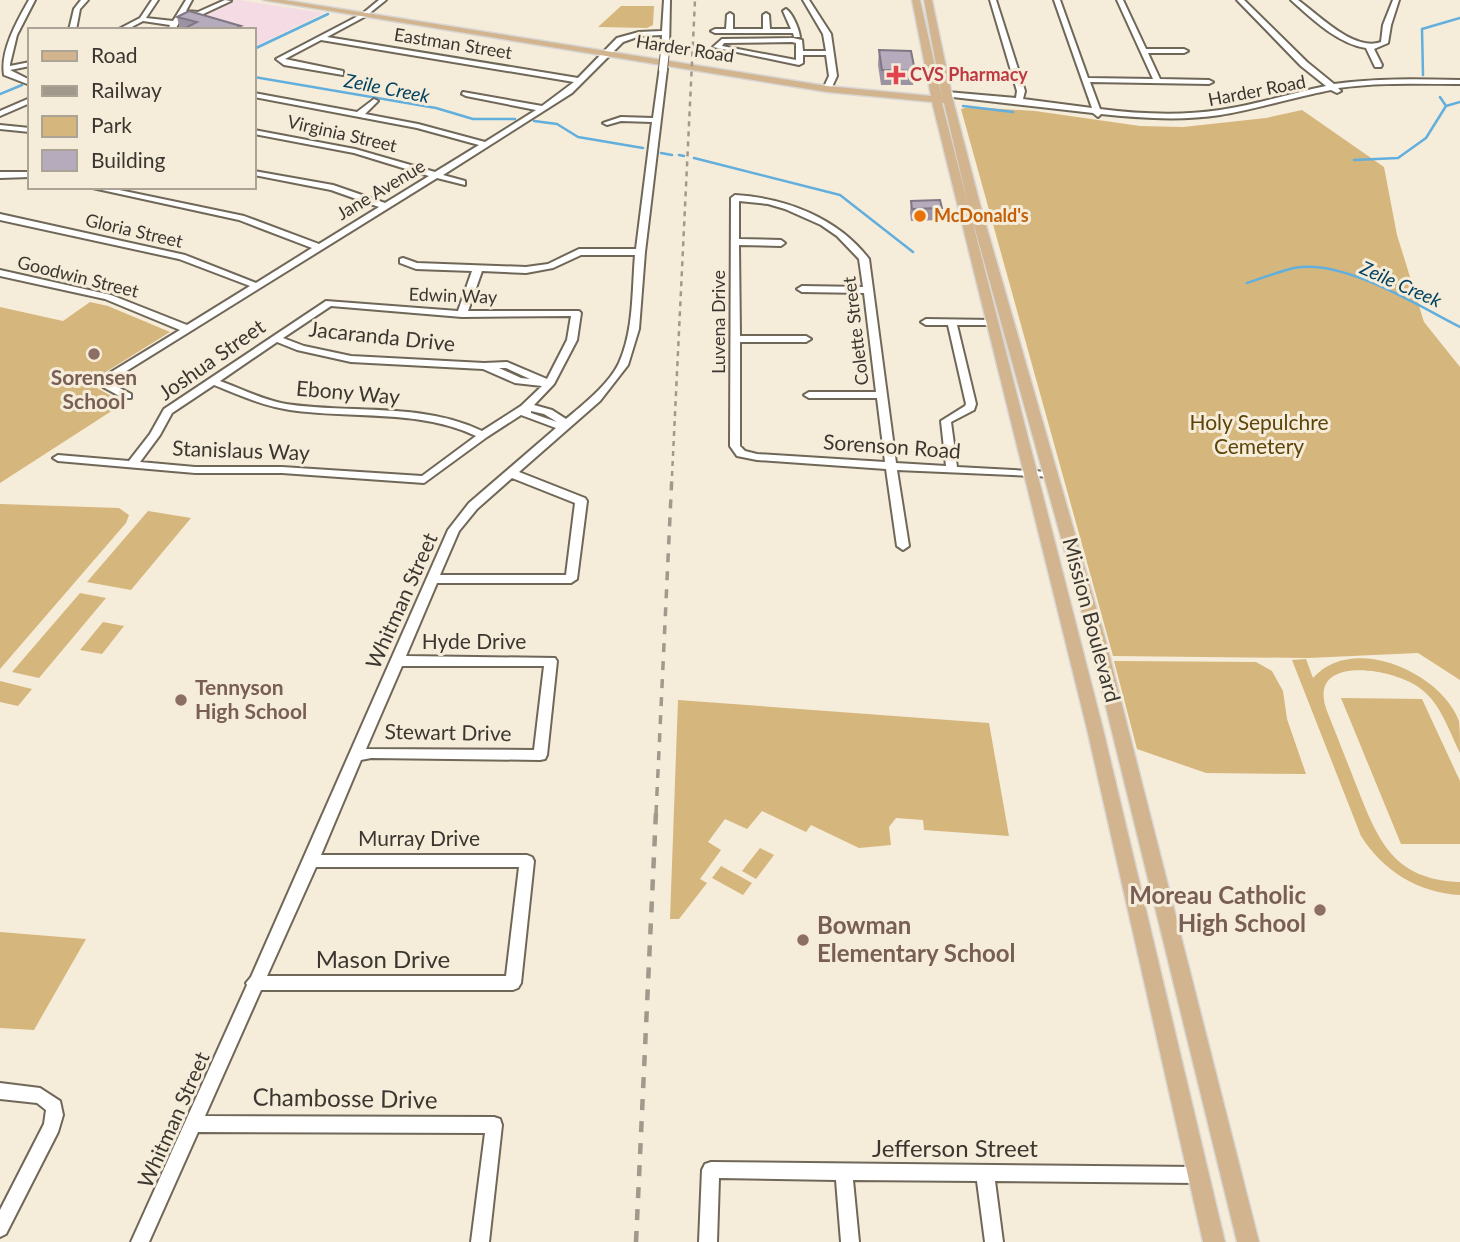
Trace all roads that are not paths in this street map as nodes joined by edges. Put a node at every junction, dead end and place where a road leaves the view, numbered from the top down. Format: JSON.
{"nodes":[{"id":1,"x":32,"y":0,"type":"edge"},
{"id":2,"x":85,"y":0,"type":"edge"},
{"id":3,"x":156,"y":0,"type":"edge"},
{"id":4,"x":190,"y":0,"type":"edge"},
{"id":5,"x":267,"y":0,"type":"edge"},
{"id":6,"x":299,"y":0,"type":"edge"},
{"id":7,"x":383,"y":0,"type":"edge"},
{"id":8,"x":667,"y":0,"type":"edge"},
{"id":9,"x":806,"y":0,"type":"edge"},
{"id":10,"x":916,"y":0,"type":"edge"},
{"id":11,"x":928,"y":0,"type":"edge"},
{"id":12,"x":993,"y":0,"type":"edge"},
{"id":13,"x":1057,"y":0,"type":"edge"},
{"id":14,"x":1120,"y":0,"type":"edge"},
{"id":15,"x":1240,"y":0,"type":"edge"},
{"id":16,"x":1297,"y":0,"type":"edge"},
{"id":17,"x":1396,"y":0,"type":"edge"},
{"id":18,"x":228,"y":1,"type":"edge"},
{"id":19,"x":291,"y":2,"type":"edge"},
{"id":20,"x":786,"y":11,"type":"dead end"},
{"id":21,"x":183,"y":13,"type":"junction"},
{"id":22,"x":367,"y":13,"type":"junction"},
{"id":23,"x":730,"y":15,"type":"dead end"},
{"id":24,"x":766,"y":15,"type":"dead end"},
{"id":25,"x":142,"y":19,"type":"junction"},
{"id":26,"x":819,"y":23,"type":"junction"},
{"id":27,"x":174,"y":27,"type":"edge"},
{"id":28,"x":72,"y":28,"type":"edge"},
{"id":29,"x":124,"y":28,"type":"edge"},
{"id":30,"x":795,"y":28,"type":"junction"},
{"id":31,"x":715,"y":31,"type":"dead end"},
{"id":32,"x":729,"y":31,"type":"junction"},
{"id":33,"x":767,"y":31,"type":"junction"},
{"id":34,"x":666,"y":33,"type":"junction"},
{"id":35,"x":320,"y":38,"type":"junction"},
{"id":36,"x":799,"y":42,"type":"junction"},
{"id":37,"x":1369,"y":47,"type":"junction"},
{"id":38,"x":607,"y":51,"type":"junction"},
{"id":39,"x":1143,"y":51,"type":"junction"},
{"id":40,"x":1184,"y":51,"type":"dead end"},
{"id":41,"x":800,"y":53,"type":"junction"},
{"id":42,"x":830,"y":53,"type":"junction"},
{"id":43,"x":28,"y":64,"type":"edge"},
{"id":44,"x":1378,"y":65,"type":"dead end"},
{"id":45,"x":6,"y":69,"type":"junction"},
{"id":46,"x":663,"y":69,"type":"joint"},
{"id":47,"x":340,"y":73,"type":"dead end"},
{"id":48,"x":1087,"y":80,"type":"junction"},
{"id":49,"x":1157,"y":80,"type":"junction"},
{"id":50,"x":581,"y":81,"type":"junction"},
{"id":51,"x":27,"y":82,"type":"edge"},
{"id":52,"x":1209,"y":82,"type":"dead end"},
{"id":53,"x":1460,"y":82,"type":"edge"},
{"id":54,"x":828,"y":86,"type":"junction"},
{"id":55,"x":1460,"y":87,"type":"edge"},
{"id":56,"x":1336,"y":90,"type":"junction"},
{"id":57,"x":466,"y":94,"type":"dead end"},
{"id":58,"x":256,"y":95,"type":"edge"},
{"id":59,"x":942,"y":96,"type":"junction"},
{"id":60,"x":1019,"y":100,"type":"junction"},
{"id":61,"x":28,"y":101,"type":"edge"},
{"id":62,"x":374,"y":102,"type":"dead end"},
{"id":63,"x":543,"y":109,"type":"junction"},
{"id":64,"x":1098,"y":113,"type":"junction"},
{"id":65,"x":0,"y":114,"type":"edge"},
{"id":66,"x":360,"y":114,"type":"junction"},
{"id":67,"x":655,"y":120,"type":"junction"},
{"id":68,"x":607,"y":123,"type":"dead end"},
{"id":69,"x":0,"y":127,"type":"edge"},
{"id":70,"x":28,"y":130,"type":"edge"},
{"id":71,"x":256,"y":132,"type":"edge"},
{"id":72,"x":484,"y":144,"type":"junction"},
{"id":73,"x":256,"y":173,"type":"edge"},
{"id":74,"x":28,"y":174,"type":"edge"},
{"id":75,"x":436,"y":174,"type":"junction"},
{"id":76,"x":0,"y":175,"type":"edge"},
{"id":77,"x":462,"y":183,"type":"dead end"},
{"id":78,"x":102,"y":189,"type":"edge"},
{"id":79,"x":735,"y":198,"type":"joint"},
{"id":80,"x":962,"y":201,"type":"junction"},
{"id":81,"x":385,"y":206,"type":"junction"},
{"id":82,"x":0,"y":217,"type":"edge"},
{"id":83,"x":981,"y":226,"type":"junction"},
{"id":84,"x":734,"y":242,"type":"junction"},
{"id":85,"x":781,"y":243,"type":"dead end"},
{"id":86,"x":318,"y":247,"type":"junction"},
{"id":87,"x":640,"y":252,"type":"junction"},
{"id":88,"x":402,"y":261,"type":"dead end"},
{"id":89,"x":478,"y":268,"type":"junction"},
{"id":90,"x":0,"y":273,"type":"edge"},
{"id":91,"x":257,"y":286,"type":"junction"},
{"id":92,"x":802,"y":289,"type":"dead end"},
{"id":93,"x":867,"y":290,"type":"junction"},
{"id":94,"x":329,"y":303,"type":"joint"},
{"id":95,"x":462,"y":314,"type":"junction"},
{"id":96,"x":926,"y":322,"type":"dead end"},
{"id":97,"x":952,"y":323,"type":"junction"},
{"id":98,"x":993,"y":323,"type":"junction"},
{"id":99,"x":187,"y":329,"type":"junction"},
{"id":100,"x":277,"y":339,"type":"junction"},
{"id":101,"x":736,"y":339,"type":"junction"},
{"id":102,"x":806,"y":339,"type":"dead end"},
{"id":103,"x":212,"y":381,"type":"junction"},
{"id":104,"x":549,"y":384,"type":"junction"},
{"id":105,"x":881,"y":395,"type":"junction"},
{"id":106,"x":127,"y":396,"type":"dead end"},
{"id":107,"x":808,"y":396,"type":"dead end"},
{"id":108,"x":525,"y":408,"type":"junction"},
{"id":109,"x":566,"y":426,"type":"junction"},
{"id":110,"x":483,"y":435,"type":"junction"},
{"id":111,"x":735,"y":446,"type":"joint"},
{"id":112,"x":58,"y":458,"type":"dead end"},
{"id":113,"x":132,"y":465,"type":"junction"},
{"id":114,"x":891,"y":466,"type":"junction"},
{"id":115,"x":952,"y":470,"type":"junction"},
{"id":116,"x":511,"y":473,"type":"junction"},
{"id":117,"x":1030,"y":474,"type":"junction"},
{"id":118,"x":1051,"y":475,"type":"junction"},
{"id":119,"x":903,"y":546,"type":"dead end"},
{"id":120,"x":433,"y":579,"type":"junction"},
{"id":121,"x":396,"y":661,"type":"junction"},
{"id":122,"x":1084,"y":683,"type":"junction"},
{"id":123,"x":1120,"y":729,"type":"junction"},
{"id":124,"x":355,"y":755,"type":"junction"},
{"id":125,"x":540,"y":755,"type":"joint"},
{"id":126,"x":311,"y":861,"type":"junction"},
{"id":127,"x":254,"y":983,"type":"junction"},
{"id":128,"x":513,"y":983,"type":"joint"},
{"id":129,"x":1172,"y":1061,"type":"junction"},
{"id":130,"x":1203,"y":1062,"type":"junction"},
{"id":131,"x":0,"y":1091,"type":"edge"},
{"id":132,"x":195,"y":1124,"type":"junction"},
{"id":133,"x":844,"y":1173,"type":"junction"},
{"id":134,"x":985,"y":1174,"type":"junction"},
{"id":135,"x":1198,"y":1175,"type":"junction"},
{"id":136,"x":0,"y":1228,"type":"edge"},
{"id":137,"x":140,"y":1242,"type":"edge"},
{"id":138,"x":480,"y":1242,"type":"edge"},
{"id":139,"x":708,"y":1242,"type":"edge"},
{"id":140,"x":850,"y":1242,"type":"edge"},
{"id":141,"x":994,"y":1242,"type":"edge"},
{"id":142,"x":1214,"y":1242,"type":"edge"},
{"id":143,"x":1248,"y":1242,"type":"edge"}],
"edges":[{"from":1,"to":45,"type":"street"},
{"from":2,"to":28,"type":"street"},
{"from":3,"to":25,"type":"street"},
{"from":4,"to":21,"type":"street"},
{"from":5,"to":19,"type":"main road","name":"Harder Road"},
{"from":6,"to":22,"type":"main road","name":"Harder Road"},
{"from":7,"to":22,"type":"street"},
{"from":8,"to":34,"type":"street","name":"Whitman Street"},
{"from":9,"to":26,"type":"street"},
{"from":10,"to":59,"type":"main road","name":"Mission Boulevard"},
{"from":11,"to":59,"type":"main road","name":"Mission Boulevard"},
{"from":12,"to":60,"type":"street"},
{"from":13,"to":48,"type":"street"},
{"from":14,"to":39,"type":"street"},
{"from":15,"to":56,"type":"street"},
{"from":16,"to":37,"type":"street"},
{"from":17,"to":37,"type":"street"},
{"from":18,"to":21,"type":"street"},
{"from":19,"to":22,"type":"main road","name":"Harder Road"},
{"from":20,"to":30,"type":"street"},
{"from":21,"to":27,"type":"street"},
{"from":22,"to":35,"type":"street"},
{"from":22,"to":38,"type":"main road","name":"Harder Road"},
{"from":23,"to":32,"type":"street"},
{"from":24,"to":33,"type":"street"},
{"from":25,"to":27,"type":"street"},
{"from":25,"to":29,"type":"street"},
{"from":26,"to":30,"type":"street"},
{"from":26,"to":42,"type":"street"},
{"from":30,"to":33,"type":"street"},
{"from":30,"to":36,"type":"street"},
{"from":31,"to":32,"type":"street"},
{"from":32,"to":33,"type":"street"},
{"from":34,"to":38,"type":"street","name":"Jane Avenue"},
{"from":34,"to":46,"type":"street","name":"Whitman Street","bridge":true},
{"from":35,"to":47,"type":"street"},
{"from":35,"to":50,"type":"street","name":"Eastman Street"},
{"from":36,"to":41,"type":"street"},
{"from":36,"to":41,"type":"street"},
{"from":37,"to":44,"type":"street"},
{"from":38,"to":50,"type":"street","name":"Jane Avenue"},
{"from":38,"to":54,"type":"main road","name":"Harder Road"},
{"from":39,"to":40,"type":"street"},
{"from":39,"to":49,"type":"street"},
{"from":41,"to":42,"type":"street"},
{"from":42,"to":54,"type":"street"},
{"from":43,"to":45,"type":"street"},
{"from":45,"to":51,"type":"street"},
{"from":46,"to":67,"type":"street","name":"Whitman Street"},
{"from":48,"to":49,"type":"street"},
{"from":48,"to":64,"type":"street"},
{"from":49,"to":52,"type":"street"},
{"from":50,"to":63,"type":"street","name":"Jane Avenue"},
{"from":53,"to":56,"type":"street","name":"Harder Road"},
{"from":54,"to":59,"type":"main road","name":"Harder Road"},
{"from":55,"to":56,"type":"street","name":"Harder Road"},
{"from":56,"to":64,"type":"street","name":"Harder Road"},
{"from":57,"to":63,"type":"street"},
{"from":58,"to":66,"type":"street"},
{"from":59,"to":60,"type":"street","name":"Harder Road"},
{"from":59,"to":64,"type":"street","name":"Harder Road"},
{"from":59,"to":80,"type":"main road","name":"Mission Boulevard"},
{"from":59,"to":83,"type":"main road","name":"Mission Boulevard"},
{"from":60,"to":64,"type":"street","name":"Harder Road"},
{"from":61,"to":65,"type":"street"},
{"from":62,"to":66,"type":"street"},
{"from":63,"to":72,"type":"street","name":"Jane Avenue"},
{"from":66,"to":72,"type":"street"},
{"from":67,"to":68,"type":"street"},
{"from":67,"to":87,"type":"street","name":"Whitman Street"},
{"from":69,"to":70,"type":"street"},
{"from":71,"to":75,"type":"street","name":"Virginia Street"},
{"from":72,"to":75,"type":"street","name":"Jane Avenue"},
{"from":73,"to":81,"type":"street"},
{"from":74,"to":76,"type":"street"},
{"from":75,"to":77,"type":"street","name":"Virginia Street"},
{"from":75,"to":81,"type":"street","name":"Jane Avenue"},
{"from":78,"to":86,"type":"street"},
{"from":79,"to":84,"type":"street","name":"Luvena Drive"},
{"from":79,"to":93,"type":"street","name":"Colette Street"},
{"from":80,"to":83,"type":"main road"},
{"from":80,"to":98,"type":"main road","name":"Mission Boulevard"},
{"from":81,"to":86,"type":"street","name":"Jane Avenue"},
{"from":82,"to":91,"type":"street","name":"Gloria Street"},
{"from":83,"to":118,"type":"main road","name":"Mission Boulevard"},
{"from":84,"to":85,"type":"street"},
{"from":84,"to":101,"type":"street","name":"Luvena Drive"},
{"from":86,"to":91,"type":"street","name":"Jane Avenue"},
{"from":87,"to":89,"type":"street"},
{"from":87,"to":109,"type":"street","name":"Whitman Street"},
{"from":88,"to":89,"type":"street"},
{"from":89,"to":95,"type":"street"},
{"from":90,"to":99,"type":"street","name":"Goodwin Street"},
{"from":91,"to":99,"type":"street","name":"Jane Avenue"},
{"from":92,"to":93,"type":"street"},
{"from":93,"to":105,"type":"street","name":"Colette Street"},
{"from":94,"to":95,"type":"street","name":"Edwin Way"},
{"from":94,"to":100,"type":"street","name":"Joshua Street"},
{"from":95,"to":104,"type":"street","name":"Edwin Way"},
{"from":96,"to":97,"type":"street"},
{"from":97,"to":98,"type":"street"},
{"from":97,"to":115,"type":"street"},
{"from":98,"to":117,"type":"main road","name":"Mission Boulevard"},
{"from":99,"to":106,"type":"street","name":"Jane Avenue"},
{"from":100,"to":103,"type":"street","name":"Joshua Street"},
{"from":100,"to":104,"type":"street","name":"Jacaranda Drive"},
{"from":101,"to":102,"type":"street"},
{"from":101,"to":111,"type":"street","name":"Luvena Drive"},
{"from":103,"to":110,"type":"street","name":"Ebony Way"},
{"from":103,"to":113,"type":"street","name":"Joshua Street"},
{"from":104,"to":108,"type":"street"},
{"from":105,"to":107,"type":"street"},
{"from":105,"to":114,"type":"street","name":"Colette Street"},
{"from":108,"to":109,"type":"street"},
{"from":108,"to":110,"type":"street"},
{"from":109,"to":116,"type":"street","name":"Whitman Street"},
{"from":110,"to":113,"type":"street","name":"Stanislaus Way"},
{"from":111,"to":114,"type":"street","name":"Sorenson Road"},
{"from":112,"to":113,"type":"street","name":"Stanislaus Way"},
{"from":114,"to":115,"type":"street","name":"Sorenson Road"},
{"from":114,"to":119,"type":"street","name":"Colette Street"},
{"from":115,"to":117,"type":"street","name":"Sorenson Road"},
{"from":116,"to":120,"type":"street","name":"Whitman Street"},
{"from":116,"to":120,"type":"street"},
{"from":117,"to":118,"type":"street","name":"Sorenson Road"},
{"from":117,"to":122,"type":"main road","name":"Mission Boulevard"},
{"from":118,"to":123,"type":"main road","name":"Mission Boulevard"},
{"from":120,"to":121,"type":"street","name":"Whitman Street"},
{"from":121,"to":124,"type":"street","name":"Whitman Street"},
{"from":121,"to":125,"type":"street","name":"Hyde Drive"},
{"from":122,"to":123,"type":"main road"},
{"from":122,"to":129,"type":"main road","name":"Mission Boulevard"},
{"from":123,"to":130,"type":"main road","name":"Mission Boulevard"},
{"from":124,"to":125,"type":"street","name":"Stewart Drive"},
{"from":124,"to":126,"type":"street","name":"Whitman Street"},
{"from":126,"to":127,"type":"street","name":"Whitman Street"},
{"from":126,"to":128,"type":"street","name":"Murray Drive"},
{"from":127,"to":128,"type":"street","name":"Mason Drive"},
{"from":127,"to":132,"type":"street","name":"Whitman Street"},
{"from":129,"to":130,"type":"main road"},
{"from":129,"to":135,"type":"main road","name":"Mission Boulevard"},
{"from":130,"to":143,"type":"main road","name":"Mission Boulevard"},
{"from":131,"to":136,"type":"street"},
{"from":132,"to":137,"type":"street","name":"Whitman Street"},
{"from":132,"to":138,"type":"street","name":"Chambosse Drive"},
{"from":133,"to":134,"type":"street","name":"Jefferson Street"},
{"from":133,"to":139,"type":"street","name":"Jefferson Street"},
{"from":133,"to":140,"type":"street"},
{"from":134,"to":135,"type":"street","name":"Jefferson Street"},
{"from":134,"to":141,"type":"street"},
{"from":135,"to":142,"type":"main road","name":"Mission Boulevard"}]}
